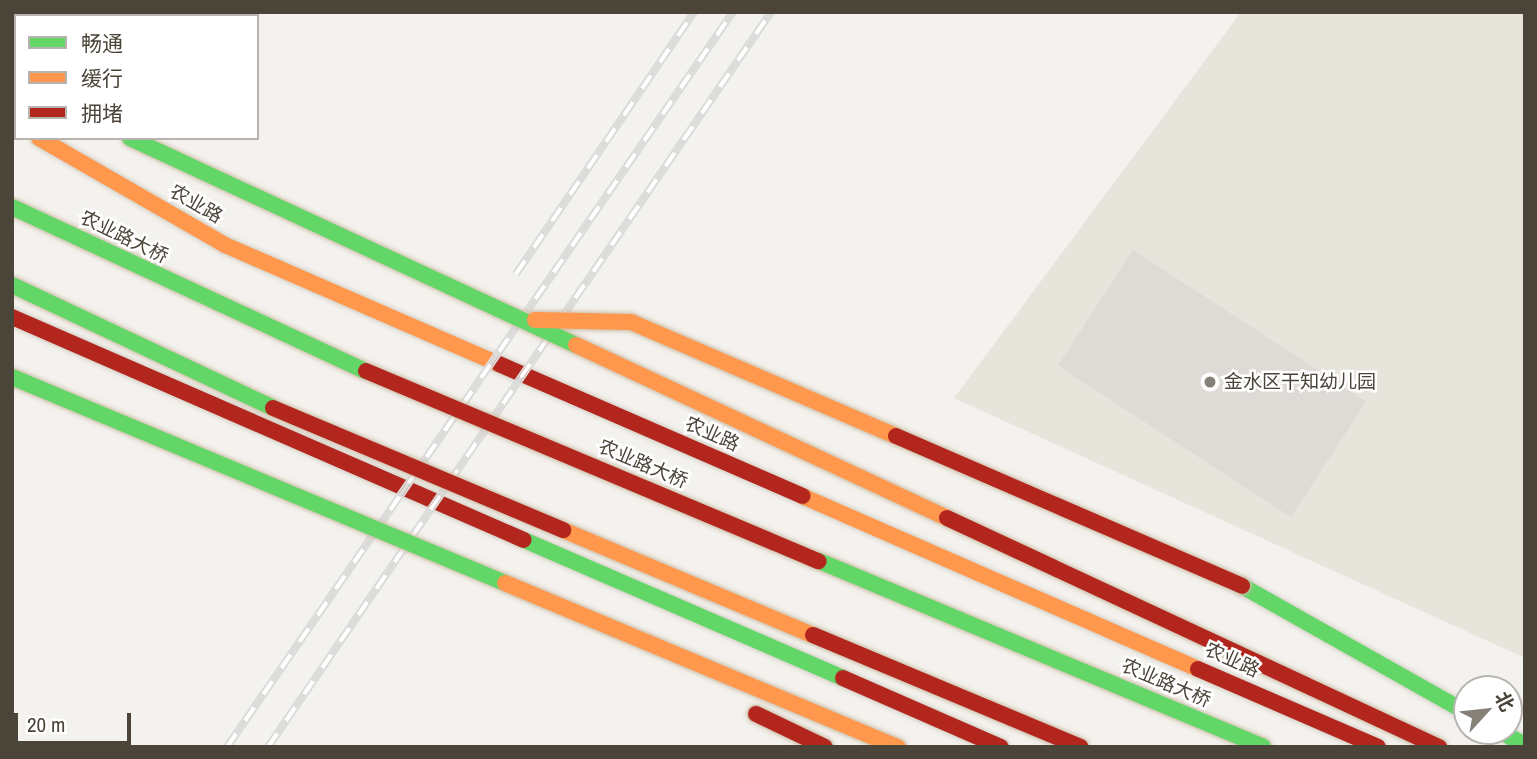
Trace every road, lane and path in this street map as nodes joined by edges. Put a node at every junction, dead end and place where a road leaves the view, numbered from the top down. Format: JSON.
{"nodes":[{"id":1,"x":43,"y":140,"type":"edge"},
{"id":2,"x":134,"y":140,"type":"edge"},
{"id":3,"x":12,"y":207,"type":"edge"},
{"id":4,"x":12,"y":285,"type":"edge"},
{"id":5,"x":12,"y":317,"type":"edge"},
{"id":6,"x":522,"y":320,"type":"junction"},
{"id":7,"x":12,"y":377,"type":"edge"},
{"id":8,"x":299,"y":497,"type":"junction"},
{"id":9,"x":637,"y":657,"type":"dead end"},
{"id":10,"x":737,"y":705,"type":"dead end"},
{"id":11,"x":1453,"y":705,"type":"edge"},
{"id":12,"x":825,"y":747,"type":"edge"},
{"id":13,"x":898,"y":747,"type":"edge"},
{"id":14,"x":1001,"y":747,"type":"edge"},
{"id":15,"x":1081,"y":747,"type":"edge"},
{"id":16,"x":1263,"y":747,"type":"edge"},
{"id":17,"x":1378,"y":747,"type":"edge"},
{"id":18,"x":1439,"y":747,"type":"edge"}],
"edges":[{"from":1,"to":17,"type":"main road","name":"农业路"},
{"from":2,"to":6,"type":"main road","bridge":true},
{"from":3,"to":16,"type":"main road","name":"农业路大桥","bridge":true},
{"from":4,"to":15,"type":"main road","bridge":true},
{"from":5,"to":14,"type":"main road"},
{"from":6,"to":11,"type":"main road","bridge":true},
{"from":6,"to":18,"type":"main road","bridge":true},
{"from":7,"to":8,"type":"main road","bridge":true},
{"from":8,"to":9,"type":"main road","bridge":true},
{"from":8,"to":13,"type":"main road","bridge":true},
{"from":10,"to":12,"type":"main road","bridge":true}]}
